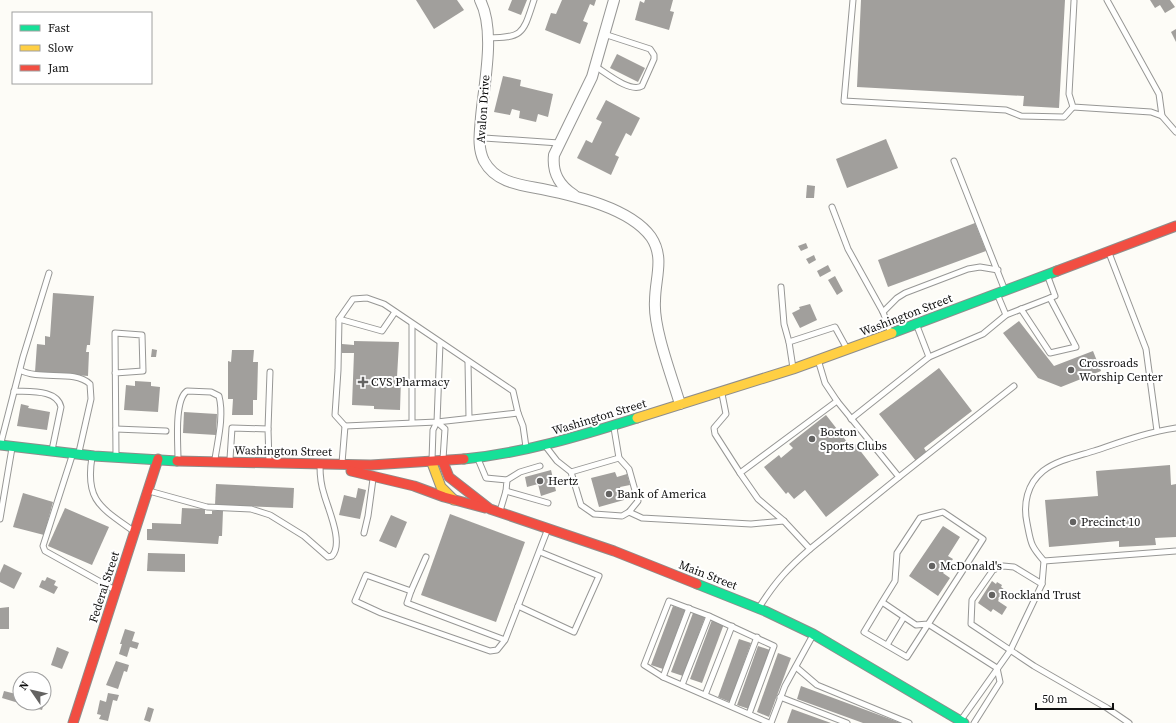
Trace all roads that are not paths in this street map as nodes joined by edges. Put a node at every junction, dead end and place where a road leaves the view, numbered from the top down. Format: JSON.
{"nodes":[{"id":1,"x":480,"y":0,"type":"edge"},
{"id":2,"x":534,"y":0,"type":"edge"},
{"id":3,"x":614,"y":0,"type":"edge"},
{"id":4,"x":853,"y":0,"type":"edge"},
{"id":5,"x":1106,"y":0,"type":"edge"},
{"id":6,"x":1074,"y":2,"type":"dead end"},
{"id":7,"x":604,"y":34,"type":"junction"},
{"id":8,"x":487,"y":38,"type":"junction"},
{"id":9,"x":596,"y":66,"type":"junction"},
{"id":10,"x":1073,"y":107,"type":"junction"},
{"id":11,"x":1162,"y":116,"type":"junction"},
{"id":12,"x":1176,"y":132,"type":"edge"},
{"id":13,"x":479,"y":142,"type":"junction"},
{"id":14,"x":559,"y":143,"type":"junction"},
{"id":15,"x":954,"y":161,"type":"dead end"},
{"id":16,"x":579,"y":199,"type":"junction"},
{"id":17,"x":832,"y":207,"type":"dead end"},
{"id":18,"x":1176,"y":226,"type":"edge"},
{"id":19,"x":1109,"y":252,"type":"junction"},
{"id":20,"x":998,"y":270,"type":"junction"},
{"id":21,"x":49,"y":273,"type":"dead end"},
{"id":22,"x":1047,"y":275,"type":"junction"},
{"id":23,"x":781,"y":287,"type":"dead end"},
{"id":24,"x":1001,"y":292,"type":"junction"},
{"id":25,"x":1050,"y":298,"type":"junction"},
{"id":26,"x":1021,"y":309,"type":"junction"},
{"id":27,"x":395,"y":312,"type":"junction"},
{"id":28,"x":883,"y":312,"type":"junction"},
{"id":29,"x":1006,"y":315,"type":"junction"},
{"id":30,"x":339,"y":319,"type":"junction"},
{"id":31,"x":412,"y":324,"type":"junction"},
{"id":32,"x":917,"y":324,"type":"junction"},
{"id":33,"x":891,"y":334,"type":"junction"},
{"id":34,"x":789,"y":342,"type":"junction"},
{"id":35,"x":440,"y":343,"type":"junction"},
{"id":36,"x":848,"y":350,"type":"junction"},
{"id":37,"x":929,"y":358,"type":"junction"},
{"id":38,"x":818,"y":360,"type":"junction"},
{"id":39,"x":468,"y":362,"type":"junction"},
{"id":40,"x":793,"y":369,"type":"junction"},
{"id":41,"x":20,"y":370,"type":"junction"},
{"id":42,"x":270,"y":372,"type":"dead end"},
{"id":43,"x":115,"y":373,"type":"junction"},
{"id":44,"x":1014,"y":386,"type":"dead end"},
{"id":45,"x":14,"y":391,"type":"junction"},
{"id":46,"x":721,"y":392,"type":"junction"},
{"id":47,"x":837,"y":401,"type":"junction"},
{"id":48,"x":680,"y":404,"type":"junction"},
{"id":49,"x":518,"y":413,"type":"junction"},
{"id":50,"x":469,"y":418,"type":"junction"},
{"id":51,"x":851,"y":419,"type":"junction"},
{"id":52,"x":412,"y":422,"type":"junction"},
{"id":53,"x":438,"y":422,"type":"junction"},
{"id":54,"x":613,"y":424,"type":"junction"},
{"id":55,"x":345,"y":426,"type":"junction"},
{"id":56,"x":1176,"y":428,"type":"edge"},
{"id":57,"x":116,"y":429,"type":"junction"},
{"id":58,"x":268,"y":429,"type":"junction"},
{"id":59,"x":1157,"y":430,"type":"junction"},
{"id":60,"x":166,"y":431,"type":"dead end"},
{"id":61,"x":0,"y":445,"type":"edge"},
{"id":62,"x":545,"y":446,"type":"junction"},
{"id":63,"x":12,"y":447,"type":"junction"},
{"id":64,"x":527,"y":450,"type":"junction"},
{"id":65,"x":51,"y":452,"type":"junction"},
{"id":66,"x":76,"y":454,"type":"junction"},
{"id":67,"x":92,"y":455,"type":"junction"},
{"id":68,"x":116,"y":457,"type":"junction"},
{"id":69,"x":477,"y":458,"type":"junction"},
{"id":70,"x":620,"y":458,"type":"junction"},
{"id":71,"x":158,"y":459,"type":"junction"},
{"id":72,"x":178,"y":460,"type":"junction"},
{"id":73,"x":215,"y":462,"type":"junction"},
{"id":74,"x":230,"y":462,"type":"junction"},
{"id":75,"x":443,"y":462,"type":"junction"},
{"id":76,"x":432,"y":463,"type":"junction"},
{"id":77,"x":269,"y":464,"type":"junction"},
{"id":78,"x":342,"y":464,"type":"junction"},
{"id":79,"x":320,"y":465,"type":"junction"},
{"id":80,"x":540,"y":466,"type":"dead end"},
{"id":81,"x":571,"y":472,"type":"junction"},
{"id":82,"x":740,"y":473,"type":"junction"},
{"id":83,"x":373,"y":476,"type":"junction"},
{"id":84,"x":899,"y":477,"type":"junction"},
{"id":85,"x":507,"y":480,"type":"junction"},
{"id":86,"x":148,"y":491,"type":"junction"},
{"id":87,"x":506,"y":491,"type":"junction"},
{"id":88,"x":455,"y":501,"type":"junction"},
{"id":89,"x":548,"y":503,"type":"dead end"},
{"id":90,"x":490,"y":509,"type":"junction"},
{"id":91,"x":500,"y":512,"type":"junction"},
{"id":92,"x":629,"y":512,"type":"junction"},
{"id":93,"x":0,"y":519,"type":"edge"},
{"id":94,"x":784,"y":520,"type":"junction"},
{"id":95,"x":548,"y":528,"type":"junction"},
{"id":96,"x":135,"y":532,"type":"junction"},
{"id":97,"x":364,"y":533,"type":"dead end"},
{"id":98,"x":810,"y":549,"type":"junction"},
{"id":99,"x":1176,"y":551,"type":"edge"},
{"id":100,"x":540,"y":552,"type":"junction"},
{"id":101,"x":426,"y":557,"type":"dead end"},
{"id":102,"x":1044,"y":561,"type":"junction"},
{"id":103,"x":1042,"y":584,"type":"junction"},
{"id":104,"x":115,"y":591,"type":"junction"},
{"id":105,"x":411,"y":591,"type":"junction"},
{"id":106,"x":882,"y":602,"type":"junction"},
{"id":107,"x":518,"y":606,"type":"junction"},
{"id":108,"x":689,"y":608,"type":"junction"},
{"id":109,"x":759,"y":608,"type":"junction"},
{"id":110,"x":709,"y":616,"type":"junction"},
{"id":111,"x":904,"y":617,"type":"junction"},
{"id":112,"x":928,"y":624,"type":"junction"},
{"id":113,"x":732,"y":626,"type":"junction"},
{"id":114,"x":813,"y":634,"type":"junction"},
{"id":115,"x":757,"y":637,"type":"junction"},
{"id":116,"x":505,"y":640,"type":"junction"},
{"id":117,"x":887,"y":645,"type":"junction"},
{"id":118,"x":1010,"y":651,"type":"junction"},
{"id":119,"x":796,"y":667,"type":"junction"},
{"id":120,"x":997,"y":668,"type":"junction"},
{"id":121,"x":663,"y":677,"type":"junction"},
{"id":122,"x":682,"y":685,"type":"junction"},
{"id":123,"x":705,"y":695,"type":"junction"},
{"id":124,"x":780,"y":697,"type":"junction"},
{"id":125,"x":731,"y":706,"type":"junction"},
{"id":126,"x":750,"y":714,"type":"junction"},
{"id":127,"x":957,"y":721,"type":"edge"},
{"id":128,"x":73,"y":723,"type":"edge"},
{"id":129,"x":770,"y":723,"type":"edge"},
{"id":130,"x":847,"y":723,"type":"edge"},
{"id":131,"x":909,"y":723,"type":"edge"},
{"id":132,"x":974,"y":723,"type":"edge"},
{"id":133,"x":1129,"y":723,"type":"edge"}],
"edges":[{"from":1,"to":8,"type":"street","name":"Avalon Drive"},
{"from":2,"to":8,"type":"lane"},
{"from":3,"to":7,"type":"street","name":"Avalon Drive"},
{"from":4,"to":10,"type":"lane"},
{"from":5,"to":11,"type":"lane"},
{"from":6,"to":10,"type":"lane"},
{"from":7,"to":9,"type":"street","name":"Avalon Drive"},
{"from":7,"to":9,"type":"lane"},
{"from":8,"to":13,"type":"street","name":"Avalon Drive"},
{"from":9,"to":14,"type":"street","name":"Avalon Drive"},
{"from":10,"to":11,"type":"lane"},
{"from":11,"to":12,"type":"lane"},
{"from":13,"to":14,"type":"lane"},
{"from":13,"to":16,"type":"street","name":"Avalon Drive"},
{"from":14,"to":16,"type":"street","name":"Avalon Drive"},
{"from":15,"to":20,"type":"lane"},
{"from":16,"to":48,"type":"street","name":"Avalon Drive"},
{"from":17,"to":28,"type":"lane"},
{"from":18,"to":19,"type":"main road","name":"Washington Street"},
{"from":19,"to":22,"type":"main road","name":"Washington Street"},
{"from":19,"to":59,"type":"lane"},
{"from":20,"to":24,"type":"lane"},
{"from":20,"to":28,"type":"lane"},
{"from":21,"to":41,"type":"lane"},
{"from":22,"to":24,"type":"main road","name":"Washington Street"},
{"from":22,"to":25,"type":"lane"},
{"from":23,"to":34,"type":"lane"},
{"from":24,"to":29,"type":"lane"},
{"from":24,"to":32,"type":"main road","name":"Washington Street"},
{"from":25,"to":26,"type":"lane"},
{"from":25,"to":26,"type":"lane"},
{"from":26,"to":29,"type":"lane"},
{"from":27,"to":30,"type":"lane"},
{"from":27,"to":30,"type":"lane"},
{"from":27,"to":31,"type":"lane"},
{"from":28,"to":33,"type":"lane"},
{"from":29,"to":37,"type":"lane"},
{"from":30,"to":55,"type":"lane"},
{"from":31,"to":35,"type":"lane"},
{"from":31,"to":52,"type":"lane"},
{"from":32,"to":33,"type":"main road","name":"Washington Street"},
{"from":32,"to":37,"type":"lane"},
{"from":33,"to":36,"type":"main road","name":"Washington Street"},
{"from":34,"to":36,"type":"lane"},
{"from":34,"to":40,"type":"lane"},
{"from":35,"to":39,"type":"lane"},
{"from":35,"to":53,"type":"lane"},
{"from":36,"to":38,"type":"main road","name":"Washington Street"},
{"from":37,"to":51,"type":"lane"},
{"from":38,"to":40,"type":"main road","name":"Washington Street"},
{"from":38,"to":47,"type":"lane"},
{"from":39,"to":49,"type":"lane"},
{"from":39,"to":50,"type":"lane"},
{"from":40,"to":46,"type":"main road","name":"Washington Street"},
{"from":41,"to":45,"type":"lane"},
{"from":41,"to":66,"type":"lane"},
{"from":42,"to":58,"type":"lane"},
{"from":43,"to":43,"type":"lane"},
{"from":43,"to":57,"type":"lane"},
{"from":44,"to":84,"type":"lane"},
{"from":45,"to":61,"type":"lane"},
{"from":45,"to":65,"type":"lane"},
{"from":46,"to":48,"type":"main road","name":"Washington Street"},
{"from":46,"to":82,"type":"lane"},
{"from":47,"to":51,"type":"lane"},
{"from":47,"to":82,"type":"lane"},
{"from":48,"to":54,"type":"main road","name":"Washington Street"},
{"from":49,"to":50,"type":"lane"},
{"from":49,"to":64,"type":"lane"},
{"from":50,"to":53,"type":"lane"},
{"from":51,"to":84,"type":"lane"},
{"from":52,"to":53,"type":"lane"},
{"from":52,"to":55,"type":"lane"},
{"from":53,"to":75,"type":"lane"},
{"from":53,"to":76,"type":"lane"},
{"from":54,"to":62,"type":"main road","name":"Washington Street"},
{"from":54,"to":70,"type":"lane"},
{"from":55,"to":78,"type":"lane"},
{"from":56,"to":59,"type":"lane"},
{"from":57,"to":60,"type":"lane"},
{"from":57,"to":68,"type":"lane"},
{"from":58,"to":74,"type":"lane"},
{"from":58,"to":77,"type":"lane"},
{"from":59,"to":102,"type":"lane"},
{"from":61,"to":63,"type":"main road","name":"Washington Street"},
{"from":62,"to":64,"type":"main road","name":"Washington Street"},
{"from":62,"to":81,"type":"lane"},
{"from":63,"to":65,"type":"main road","name":"Washington Street"},
{"from":63,"to":93,"type":"lane"},
{"from":64,"to":69,"type":"main road","name":"Washington Street"},
{"from":65,"to":66,"type":"main road","name":"Washington Street"},
{"from":66,"to":67,"type":"main road","name":"Washington Street"},
{"from":66,"to":104,"type":"lane"},
{"from":67,"to":68,"type":"main road","name":"Washington Street"},
{"from":67,"to":96,"type":"lane"},
{"from":68,"to":71,"type":"main road","name":"Washington Street"},
{"from":69,"to":75,"type":"main road","name":"Washington Street"},
{"from":69,"to":85,"type":"lane"},
{"from":70,"to":81,"type":"lane"},
{"from":70,"to":92,"type":"lane"},
{"from":71,"to":72,"type":"main road","name":"Washington Street"},
{"from":71,"to":86,"type":"main road","name":"Federal Street"},
{"from":72,"to":73,"type":"main road","name":"Washington Street"},
{"from":72,"to":73,"type":"lane"},
{"from":73,"to":74,"type":"main road","name":"Washington Street"},
{"from":74,"to":77,"type":"main road","name":"Washington Street"},
{"from":75,"to":76,"type":"main road","name":"Washington Street"},
{"from":75,"to":90,"type":"main road","name":"Main Street"},
{"from":76,"to":78,"type":"main road","name":"Washington Street"},
{"from":76,"to":88,"type":"main road"},
{"from":77,"to":79,"type":"main road","name":"Washington Street"},
{"from":78,"to":79,"type":"main road","name":"Washington Street"},
{"from":79,"to":83,"type":"main road"},
{"from":79,"to":86,"type":"lane"},
{"from":80,"to":85,"type":"lane"},
{"from":81,"to":92,"type":"lane"},
{"from":82,"to":94,"type":"lane"},
{"from":83,"to":88,"type":"main road"},
{"from":83,"to":97,"type":"lane"},
{"from":84,"to":98,"type":"lane"},
{"from":85,"to":87,"type":"lane"},
{"from":86,"to":96,"type":"main road","name":"Federal Street"},
{"from":87,"to":89,"type":"lane"},
{"from":87,"to":91,"type":"lane"},
{"from":88,"to":90,"type":"main road"},
{"from":90,"to":91,"type":"main road","name":"Main Street"},
{"from":91,"to":95,"type":"main road","name":"Main Street"},
{"from":92,"to":94,"type":"lane"},
{"from":94,"to":98,"type":"lane"},
{"from":95,"to":100,"type":"lane"},
{"from":95,"to":109,"type":"main road","name":"Main Street"},
{"from":96,"to":104,"type":"main road","name":"Federal Street"},
{"from":98,"to":109,"type":"lane"},
{"from":99,"to":102,"type":"lane"},
{"from":100,"to":107,"type":"lane"},
{"from":100,"to":107,"type":"lane"},
{"from":101,"to":105,"type":"lane"},
{"from":102,"to":103,"type":"lane"},
{"from":103,"to":118,"type":"lane"},
{"from":103,"to":118,"type":"lane"},
{"from":104,"to":128,"type":"main road","name":"Federal Street"},
{"from":105,"to":116,"type":"lane"},
{"from":105,"to":116,"type":"lane"},
{"from":106,"to":111,"type":"lane"},
{"from":106,"to":112,"type":"lane"},
{"from":106,"to":117,"type":"lane"},
{"from":107,"to":116,"type":"lane"},
{"from":108,"to":110,"type":"lane"},
{"from":108,"to":121,"type":"lane"},
{"from":108,"to":121,"type":"lane"},
{"from":109,"to":114,"type":"main road","name":"Main Street"},
{"from":110,"to":113,"type":"lane"},
{"from":110,"to":122,"type":"lane"},
{"from":111,"to":112,"type":"lane"},
{"from":111,"to":117,"type":"lane"},
{"from":112,"to":117,"type":"lane"},
{"from":112,"to":120,"type":"lane"},
{"from":113,"to":115,"type":"lane"},
{"from":113,"to":123,"type":"lane"},
{"from":114,"to":119,"type":"lane"},
{"from":114,"to":127,"type":"main road","name":"Main Street"},
{"from":115,"to":125,"type":"lane"},
{"from":115,"to":126,"type":"lane"},
{"from":118,"to":120,"type":"lane"},
{"from":118,"to":133,"type":"lane"},
{"from":119,"to":124,"type":"lane"},
{"from":119,"to":131,"type":"lane"},
{"from":120,"to":127,"type":"lane"},
{"from":120,"to":132,"type":"lane"},
{"from":121,"to":122,"type":"lane"},
{"from":122,"to":123,"type":"lane"},
{"from":123,"to":125,"type":"lane"},
{"from":124,"to":129,"type":"lane"},
{"from":124,"to":130,"type":"lane"},
{"from":125,"to":126,"type":"lane"},
{"from":126,"to":129,"type":"lane"}]}
